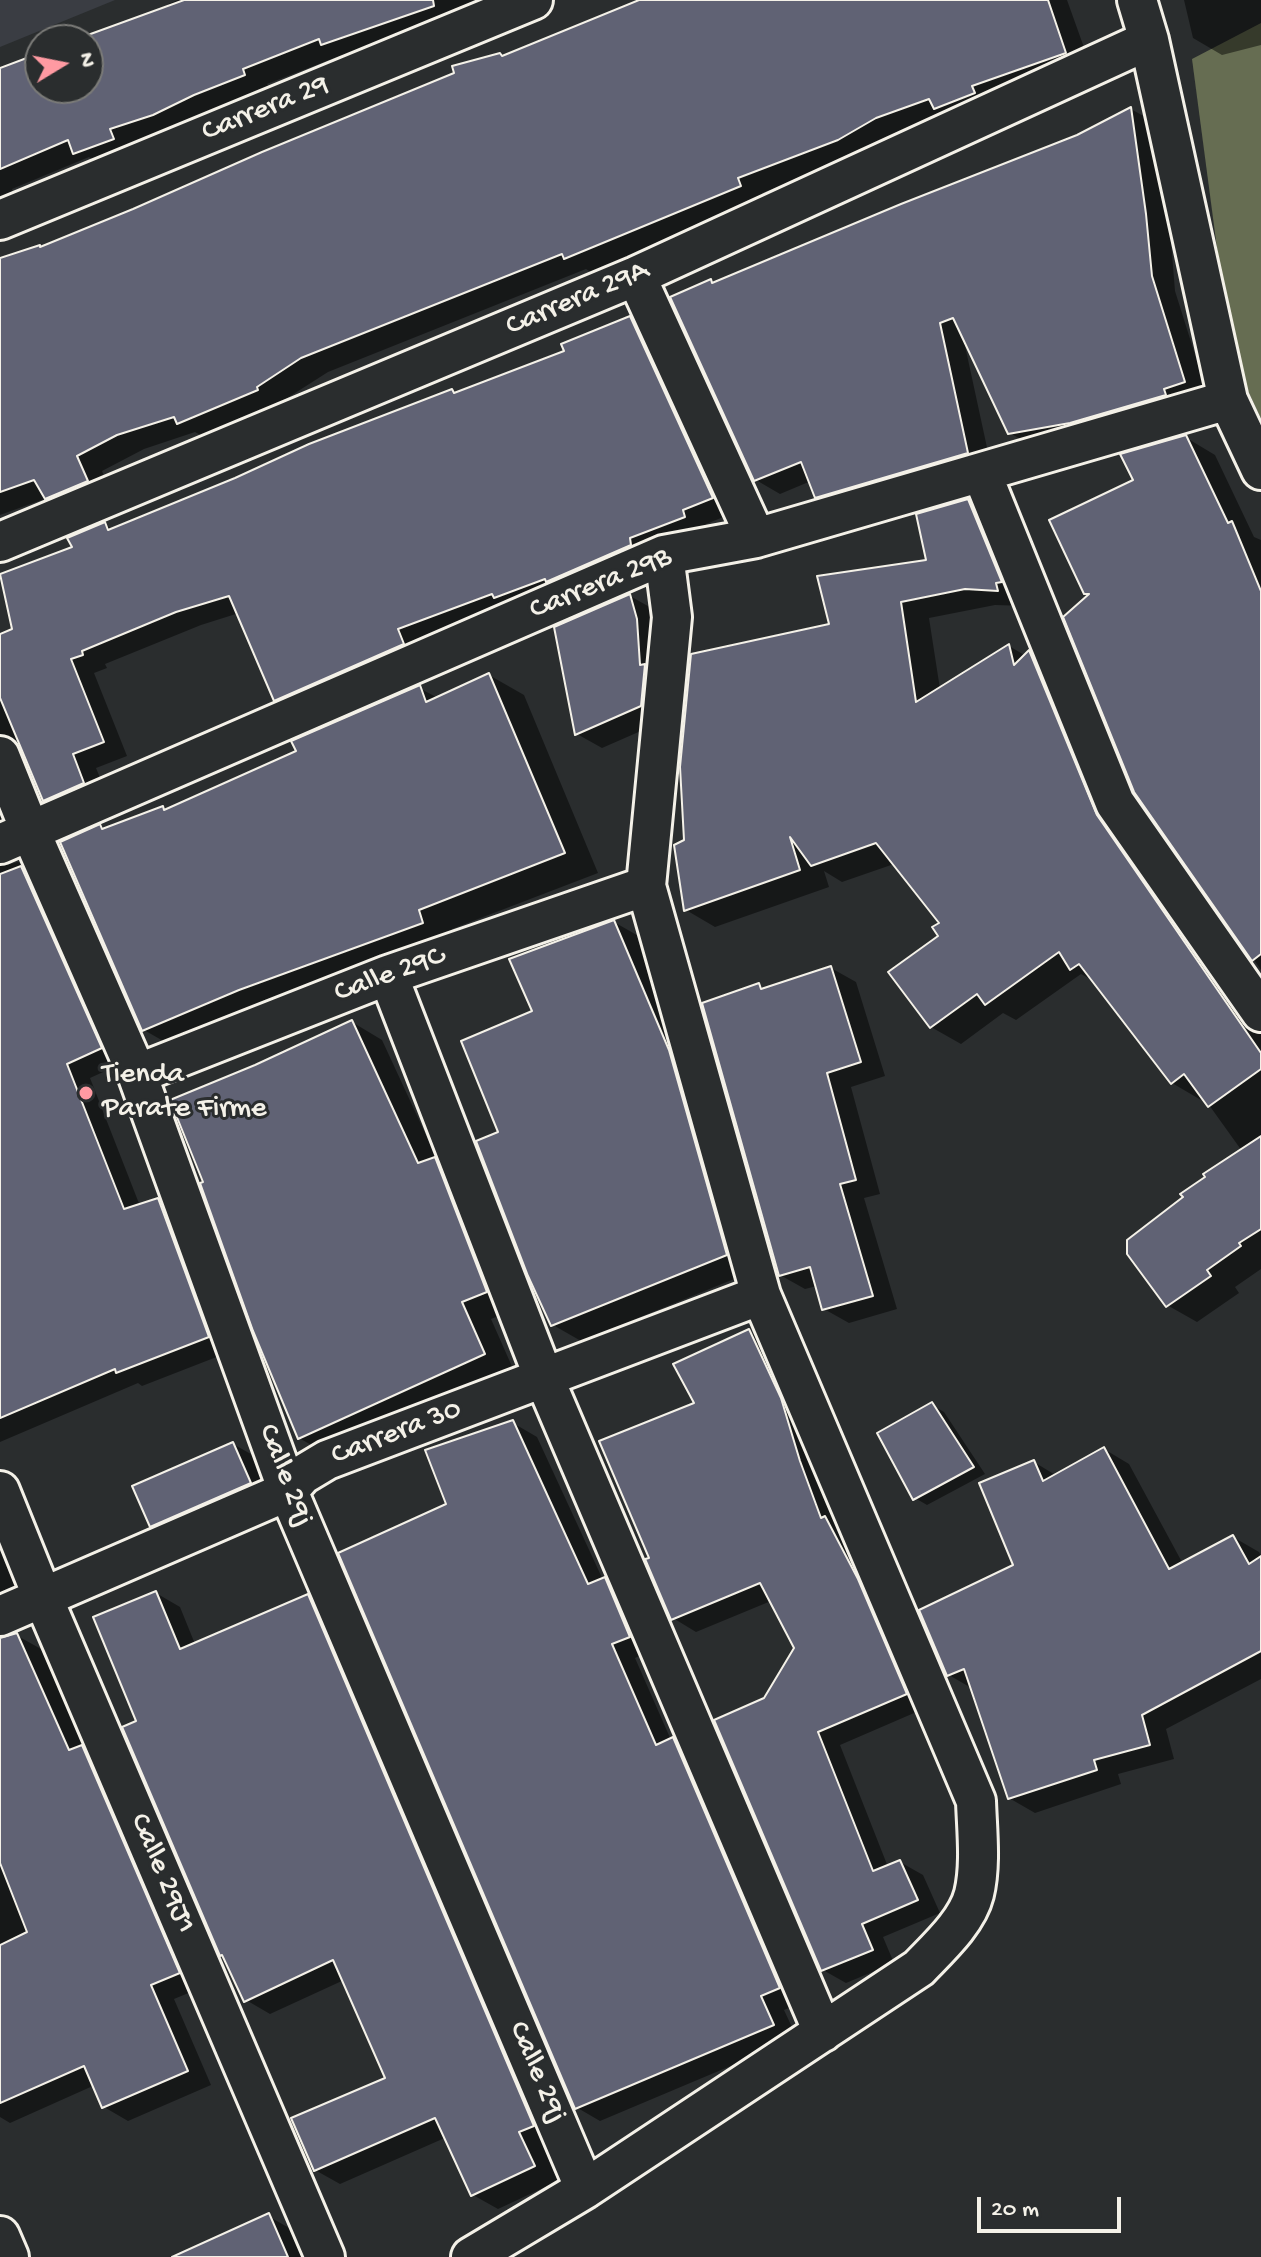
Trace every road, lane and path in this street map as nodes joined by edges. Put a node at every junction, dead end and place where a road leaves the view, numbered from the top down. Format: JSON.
{"nodes":[{"id":1,"x":533,"y":0,"type":"edge"},
{"id":2,"x":1137,"y":0,"type":"edge"},
{"id":3,"x":1149,"y":40,"type":"junction"},
{"id":4,"x":0,"y":220,"type":"edge"},
{"id":5,"x":636,"y":276,"type":"junction"},
{"id":6,"x":1228,"y":400,"type":"junction"},
{"id":7,"x":1261,"y":470,"type":"edge"},
{"id":8,"x":982,"y":474,"type":"junction"},
{"id":9,"x":756,"y":538,"type":"junction"},
{"id":10,"x":0,"y":542,"type":"edge"},
{"id":11,"x":664,"y":555,"type":"junction"},
{"id":12,"x":0,"y":756,"type":"edge"},
{"id":13,"x":15,"y":838,"type":"edge"},
{"id":14,"x":646,"y":886,"type":"junction"},
{"id":15,"x":388,"y":975,"type":"junction"},
{"id":16,"x":1261,"y":1012,"type":"edge"},
{"id":17,"x":137,"y":1074,"type":"junction"},
{"id":18,"x":761,"y":1295,"type":"junction"},
{"id":19,"x":544,"y":1378,"type":"junction"},
{"id":20,"x":0,"y":1491,"type":"edge"},
{"id":21,"x":288,"y":1491,"type":"junction"},
{"id":22,"x":43,"y":1598,"type":"junction"},
{"id":23,"x":0,"y":1616,"type":"edge"},
{"id":24,"x":823,"y":2032,"type":"junction"},
{"id":25,"x":585,"y":2189,"type":"junction"},
{"id":26,"x":0,"y":2236,"type":"edge"},
{"id":27,"x":9,"y":2257,"type":"edge"},
{"id":28,"x":325,"y":2257,"type":"edge"},
{"id":29,"x":471,"y":2257,"type":"edge"}],
"edges":[{"from":1,"to":4,"type":"street","name":"Carrera 29"},
{"from":2,"to":3,"type":"street"},
{"from":3,"to":5,"type":"street","name":"Carrera 29A"},
{"from":3,"to":6,"type":"street"},
{"from":5,"to":9,"type":"street"},
{"from":5,"to":10,"type":"street","name":"Carrera 29A"},
{"from":6,"to":7,"type":"street"},
{"from":6,"to":8,"type":"street","name":"Carrera 29B"},
{"from":8,"to":9,"type":"street","name":"Carrera 29B"},
{"from":8,"to":16,"type":"street"},
{"from":9,"to":11,"type":"street","name":"Carrera 29B"},
{"from":11,"to":13,"type":"street","name":"Carrera 29B"},
{"from":11,"to":14,"type":"street"},
{"from":12,"to":13,"type":"street","name":"Calle 29j"},
{"from":13,"to":17,"type":"street","name":"Calle 29j"},
{"from":14,"to":15,"type":"street","name":"Calle 29C"},
{"from":14,"to":18,"type":"street"},
{"from":15,"to":17,"type":"street","name":"Calle 29C"},
{"from":15,"to":19,"type":"street"},
{"from":17,"to":21,"type":"street","name":"Calle 29j"},
{"from":18,"to":19,"type":"street","name":"Carrera 30"},
{"from":18,"to":24,"type":"street"},
{"from":19,"to":21,"type":"street","name":"Carrera 30"},
{"from":19,"to":24,"type":"street"},
{"from":20,"to":22,"type":"street","name":"Calle 29J1"},
{"from":21,"to":22,"type":"street","name":"Carrera 30"},
{"from":21,"to":25,"type":"street","name":"Calle 29j"},
{"from":22,"to":23,"type":"street","name":"Carrera 30"},
{"from":22,"to":28,"type":"street","name":"Calle 29J1"},
{"from":24,"to":25,"type":"street"},
{"from":25,"to":29,"type":"street"},
{"from":26,"to":27,"type":"street"}]}
